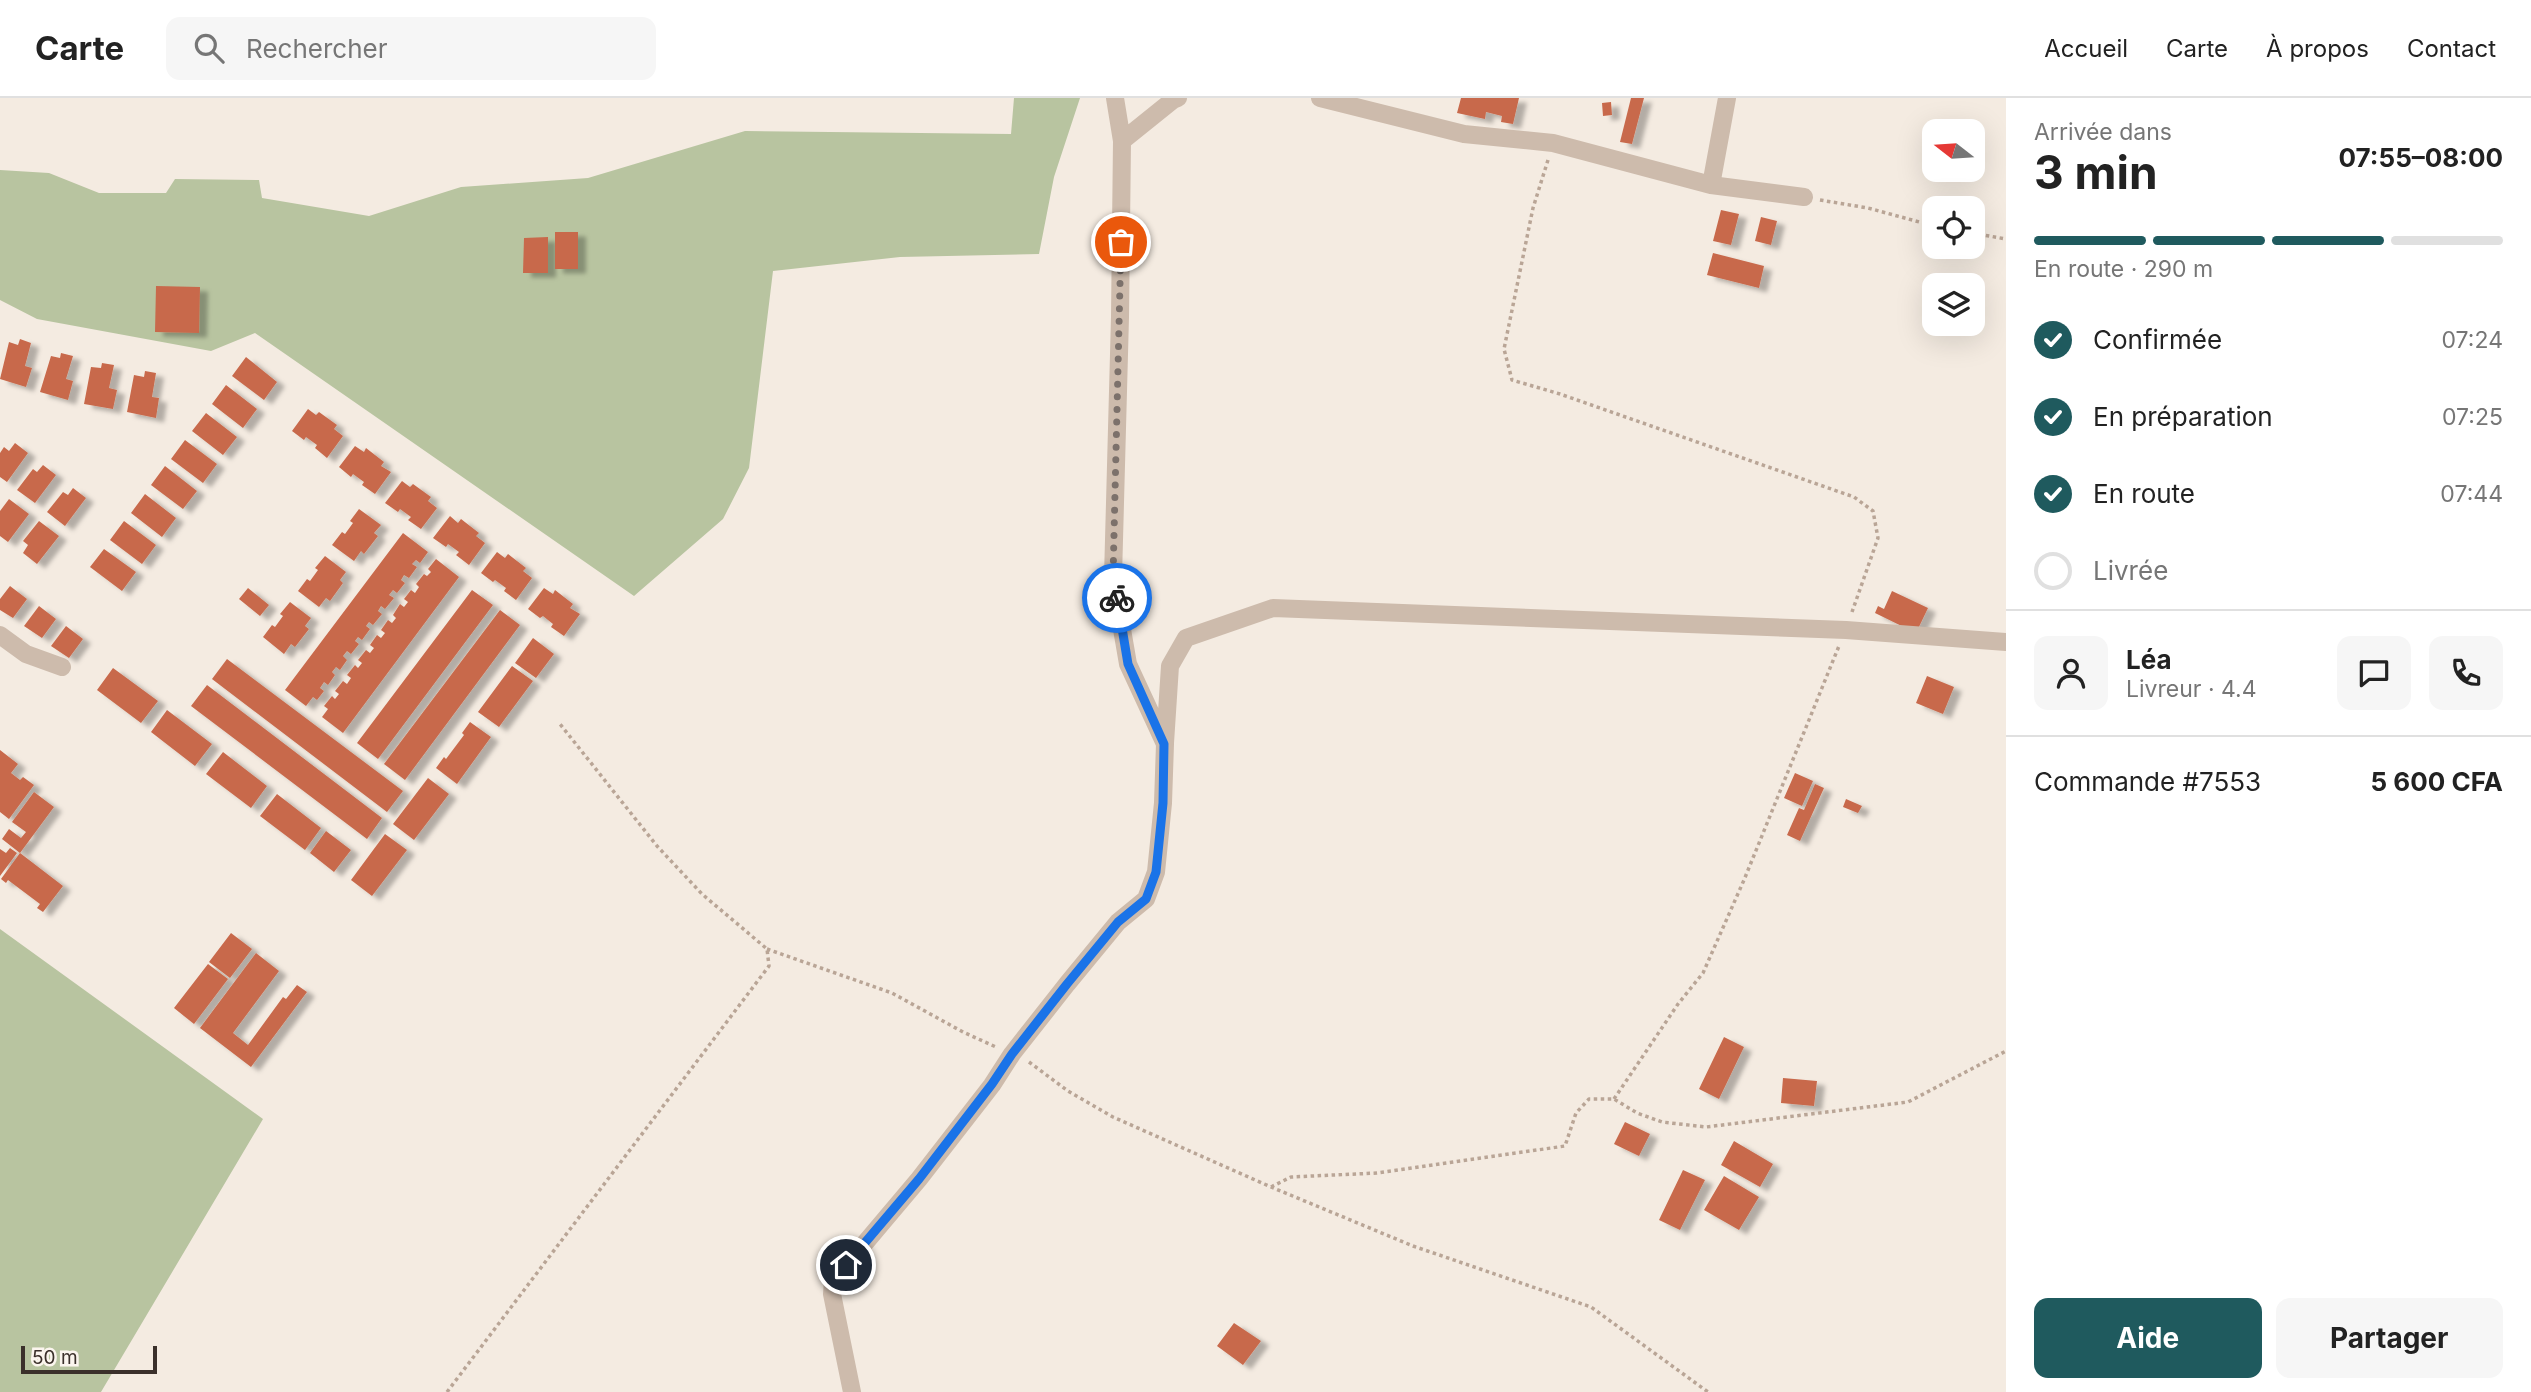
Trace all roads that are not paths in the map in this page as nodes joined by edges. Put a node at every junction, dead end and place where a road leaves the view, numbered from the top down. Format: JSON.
{"nodes":[{"id":1,"x":1115,"y":98,"type":"edge"},
{"id":2,"x":1178,"y":98,"type":"edge"},
{"id":3,"x":1320,"y":98,"type":"edge"},
{"id":4,"x":1727,"y":98,"type":"edge"},
{"id":5,"x":1122,"y":141,"type":"junction"},
{"id":6,"x":1711,"y":185,"type":"junction"},
{"id":7,"x":1804,"y":197,"type":"road end"},
{"id":8,"x":0,"y":635,"type":"edge"},
{"id":9,"x":2006,"y":642,"type":"edge"},
{"id":10,"x":62,"y":667,"type":"dead end"},
{"id":11,"x":1164,"y":744,"type":"junction"},
{"id":12,"x":852,"y":1392,"type":"edge"}],
"edges":[{"from":1,"to":5,"type":"street"},
{"from":2,"to":5,"type":"street"},
{"from":3,"to":6,"type":"street"},
{"from":4,"to":6,"type":"street"},
{"from":5,"to":11,"type":"street"},
{"from":6,"to":7,"type":"street"},
{"from":8,"to":10,"type":"street"},
{"from":9,"to":11,"type":"street"},
{"from":11,"to":12,"type":"street"}]}
